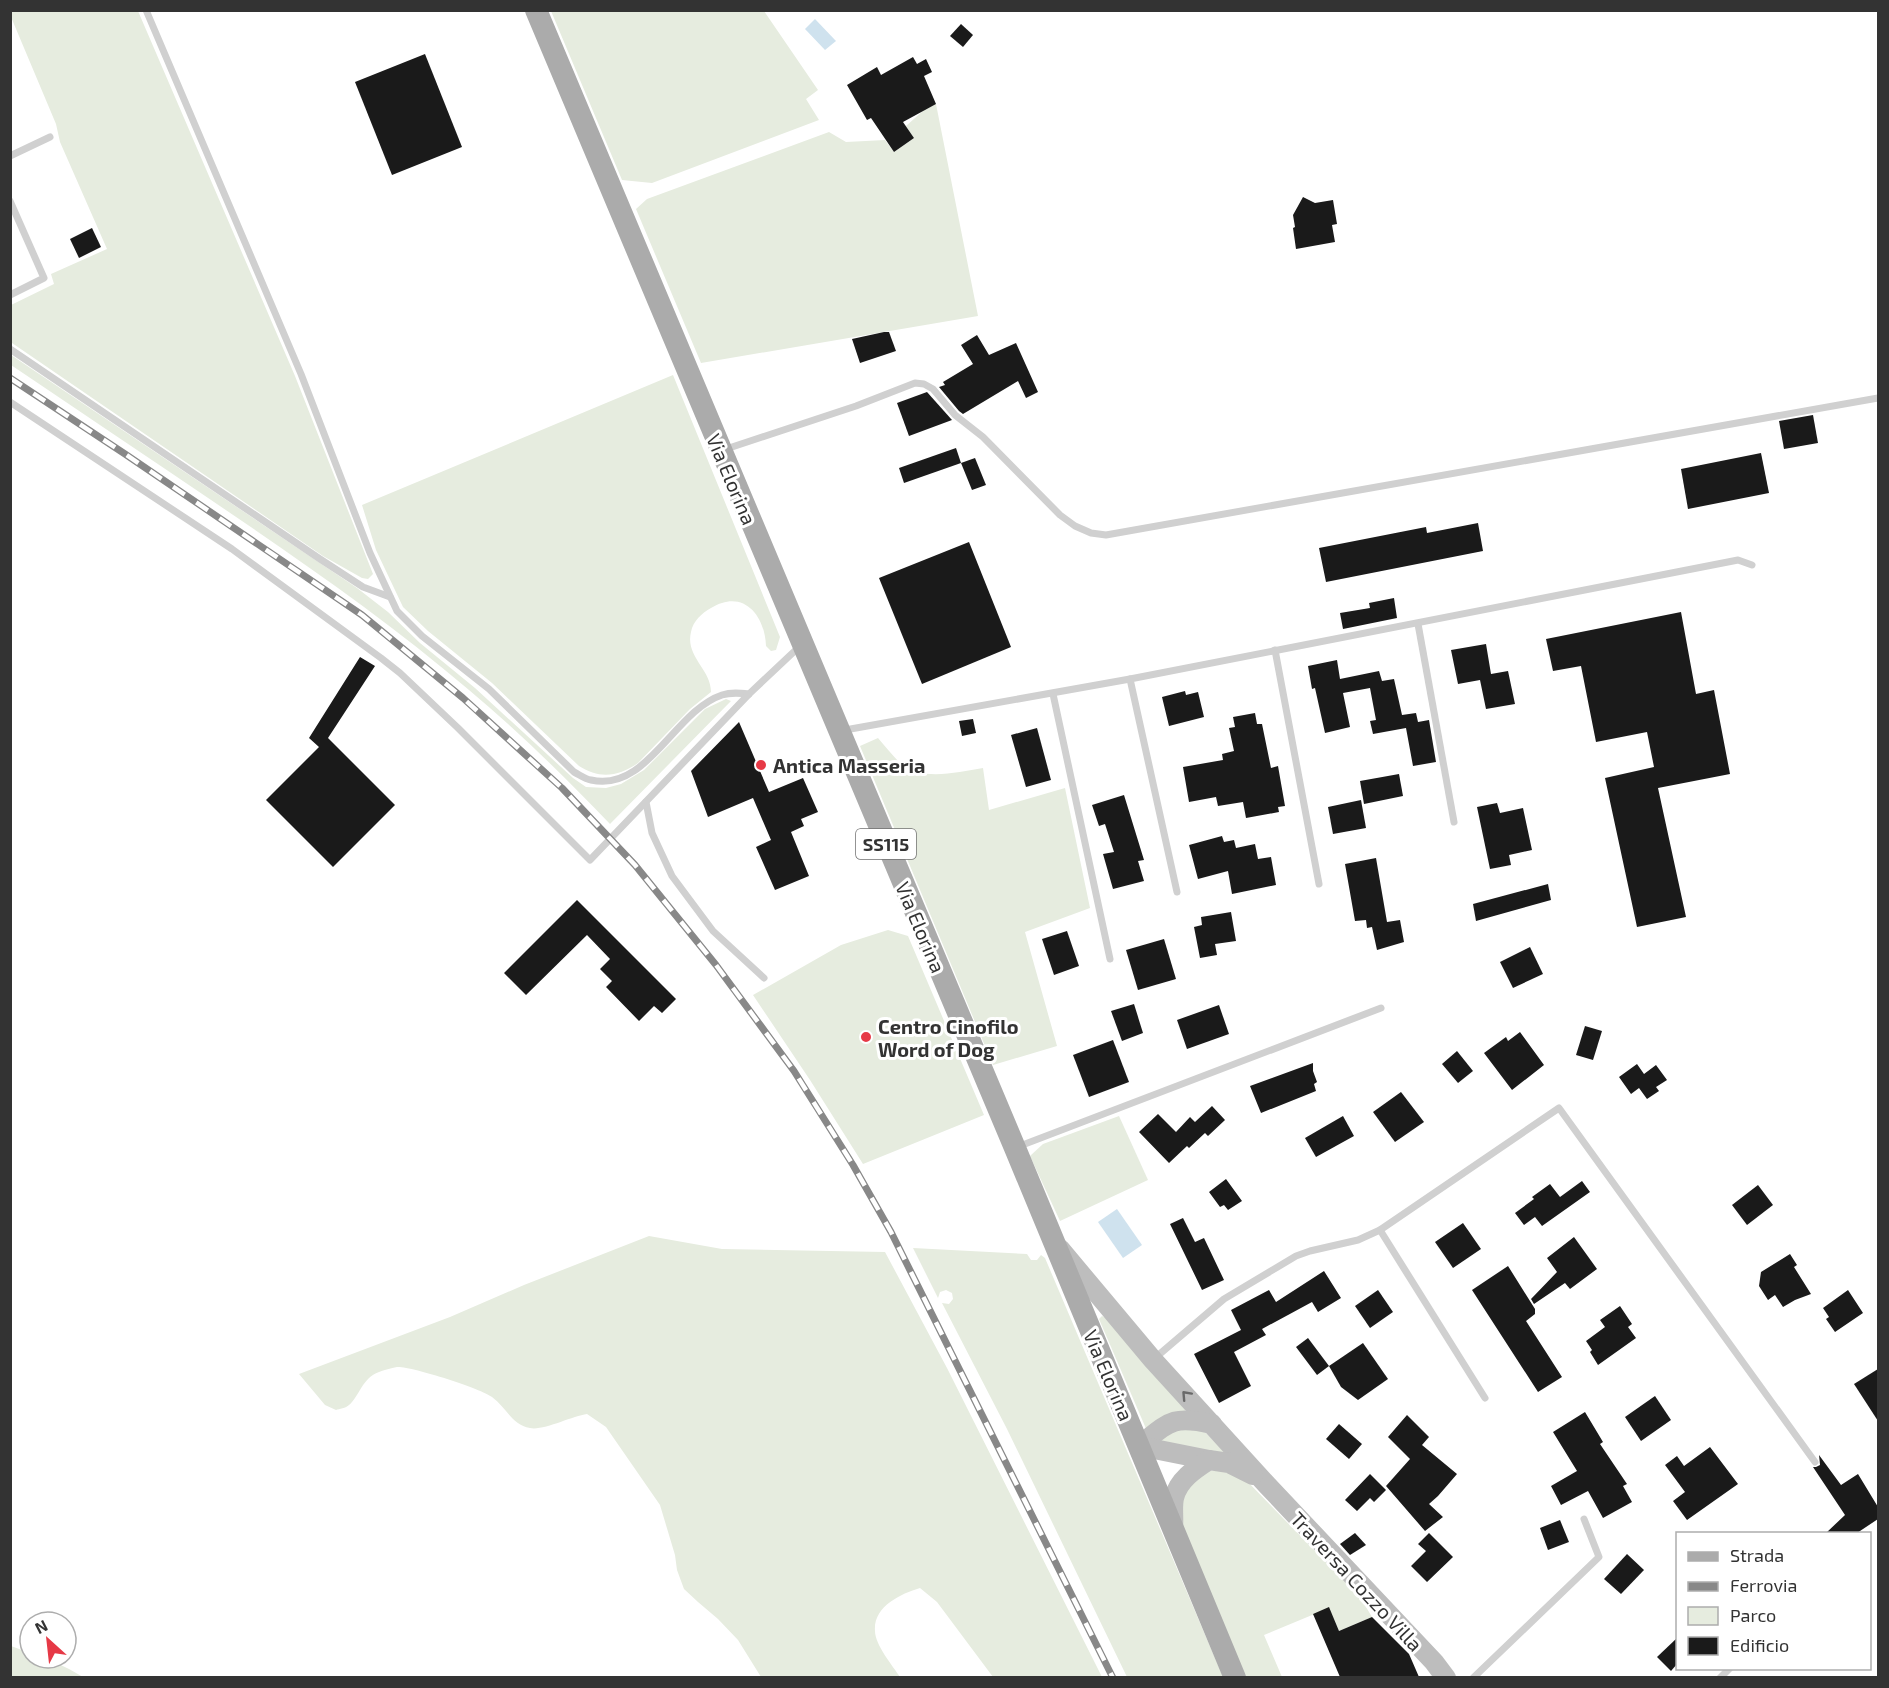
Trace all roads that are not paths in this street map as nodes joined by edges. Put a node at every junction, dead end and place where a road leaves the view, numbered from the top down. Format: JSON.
{"nodes":[{"id":1,"x":147,"y":10,"type":"edge"},
{"id":2,"x":536,"y":10,"type":"edge"},
{"id":3,"x":50,"y":137,"type":"dead end"},
{"id":4,"x":10,"y":156,"type":"edge"},
{"id":5,"x":10,"y":201,"type":"edge"},
{"id":6,"x":10,"y":296,"type":"edge"},
{"id":7,"x":10,"y":349,"type":"edge"},
{"id":8,"x":1878,"y":398,"type":"edge"},
{"id":9,"x":10,"y":402,"type":"edge"},
{"id":10,"x":720,"y":451,"type":"junction"},
{"id":11,"x":1752,"y":565,"type":"dead end"},
{"id":12,"x":390,"y":597,"type":"junction"},
{"id":13,"x":1418,"y":624,"type":"junction"},
{"id":14,"x":802,"y":645,"type":"junction"},
{"id":15,"x":1275,"y":650,"type":"junction"},
{"id":16,"x":1130,"y":679,"type":"junction"},
{"id":17,"x":749,"y":694,"type":"junction"},
{"id":18,"x":1053,"y":694,"type":"junction"},
{"id":19,"x":839,"y":732,"type":"junction"},
{"id":20,"x":646,"y":802,"type":"junction"},
{"id":21,"x":1454,"y":822,"type":"dead end"},
{"id":22,"x":1319,"y":884,"type":"dead end"},
{"id":23,"x":1177,"y":892,"type":"dead end"},
{"id":24,"x":1110,"y":959,"type":"dead end"},
{"id":25,"x":764,"y":978,"type":"dead end"},
{"id":26,"x":1381,"y":1008,"type":"dead end"},
{"id":27,"x":1014,"y":1148,"type":"junction"},
{"id":28,"x":1380,"y":1230,"type":"junction"},
{"id":29,"x":1052,"y":1239,"type":"junction"},
{"id":30,"x":1153,"y":1360,"type":"junction"},
{"id":31,"x":1485,"y":1398,"type":"dead end"},
{"id":32,"x":1212,"y":1424,"type":"junction"},
{"id":33,"x":1139,"y":1446,"type":"junction"},
{"id":34,"x":1209,"y":1460,"type":"junction"},
{"id":35,"x":1815,"y":1462,"type":"dead end"},
{"id":36,"x":1268,"y":1485,"type":"junction"},
{"id":37,"x":1584,"y":1519,"type":"dead end"},
{"id":38,"x":1173,"y":1530,"type":"junction"},
{"id":39,"x":1235,"y":1677,"type":"edge"},
{"id":40,"x":1446,"y":1677,"type":"edge"},
{"id":41,"x":1473,"y":1677,"type":"edge"}],
"edges":[{"from":1,"to":12,"type":"lane"},
{"from":2,"to":10,"type":"main road","name":"Via Elorina","number":"SS115"},
{"from":3,"to":4,"type":"lane"},
{"from":5,"to":6,"type":"lane"},
{"from":7,"to":12,"type":"lane"},
{"from":8,"to":10,"type":"lane"},
{"from":9,"to":20,"type":"lane"},
{"from":10,"to":14,"type":"main road","name":"Via Elorina","number":"SS115"},
{"from":11,"to":13,"type":"lane"},
{"from":12,"to":17,"type":"lane"},
{"from":13,"to":15,"type":"lane"},
{"from":13,"to":21,"type":"lane"},
{"from":14,"to":17,"type":"lane"},
{"from":14,"to":19,"type":"main road","name":"Via Elorina","number":"SS115"},
{"from":15,"to":16,"type":"lane"},
{"from":15,"to":22,"type":"lane"},
{"from":16,"to":18,"type":"lane"},
{"from":16,"to":23,"type":"lane"},
{"from":17,"to":20,"type":"lane"},
{"from":18,"to":19,"type":"lane"},
{"from":18,"to":24,"type":"lane"},
{"from":19,"to":27,"type":"main road","name":"Via Elorina","number":"SS115"},
{"from":20,"to":25,"type":"lane"},
{"from":26,"to":27,"type":"lane"},
{"from":27,"to":29,"type":"main road","name":"Via Elorina","number":"SS115"},
{"from":28,"to":30,"type":"lane"},
{"from":28,"to":31,"type":"lane"},
{"from":28,"to":35,"type":"lane"},
{"from":29,"to":30,"type":"street","name":"Traversa Cozzo Villa"},
{"from":29,"to":33,"type":"main road","name":"Via Elorina","number":"SS115"},
{"from":32,"to":30,"type":"street","name":"Traversa Cozzo Villa","one_way":true},
{"from":32,"to":33,"type":"street"},
{"from":32,"to":36,"type":"street","name":"Traversa Cozzo Villa"},
{"from":33,"to":34,"type":"street"},
{"from":33,"to":38,"type":"main road","name":"Via Elorina","number":"SS115"},
{"from":34,"to":36,"type":"street"},
{"from":34,"to":38,"type":"street"},
{"from":36,"to":40,"type":"street","name":"Traversa Cozzo Villa"},
{"from":37,"to":41,"type":"lane"},
{"from":38,"to":39,"type":"main road","name":"Via Elorina","number":"SS115"}]}
